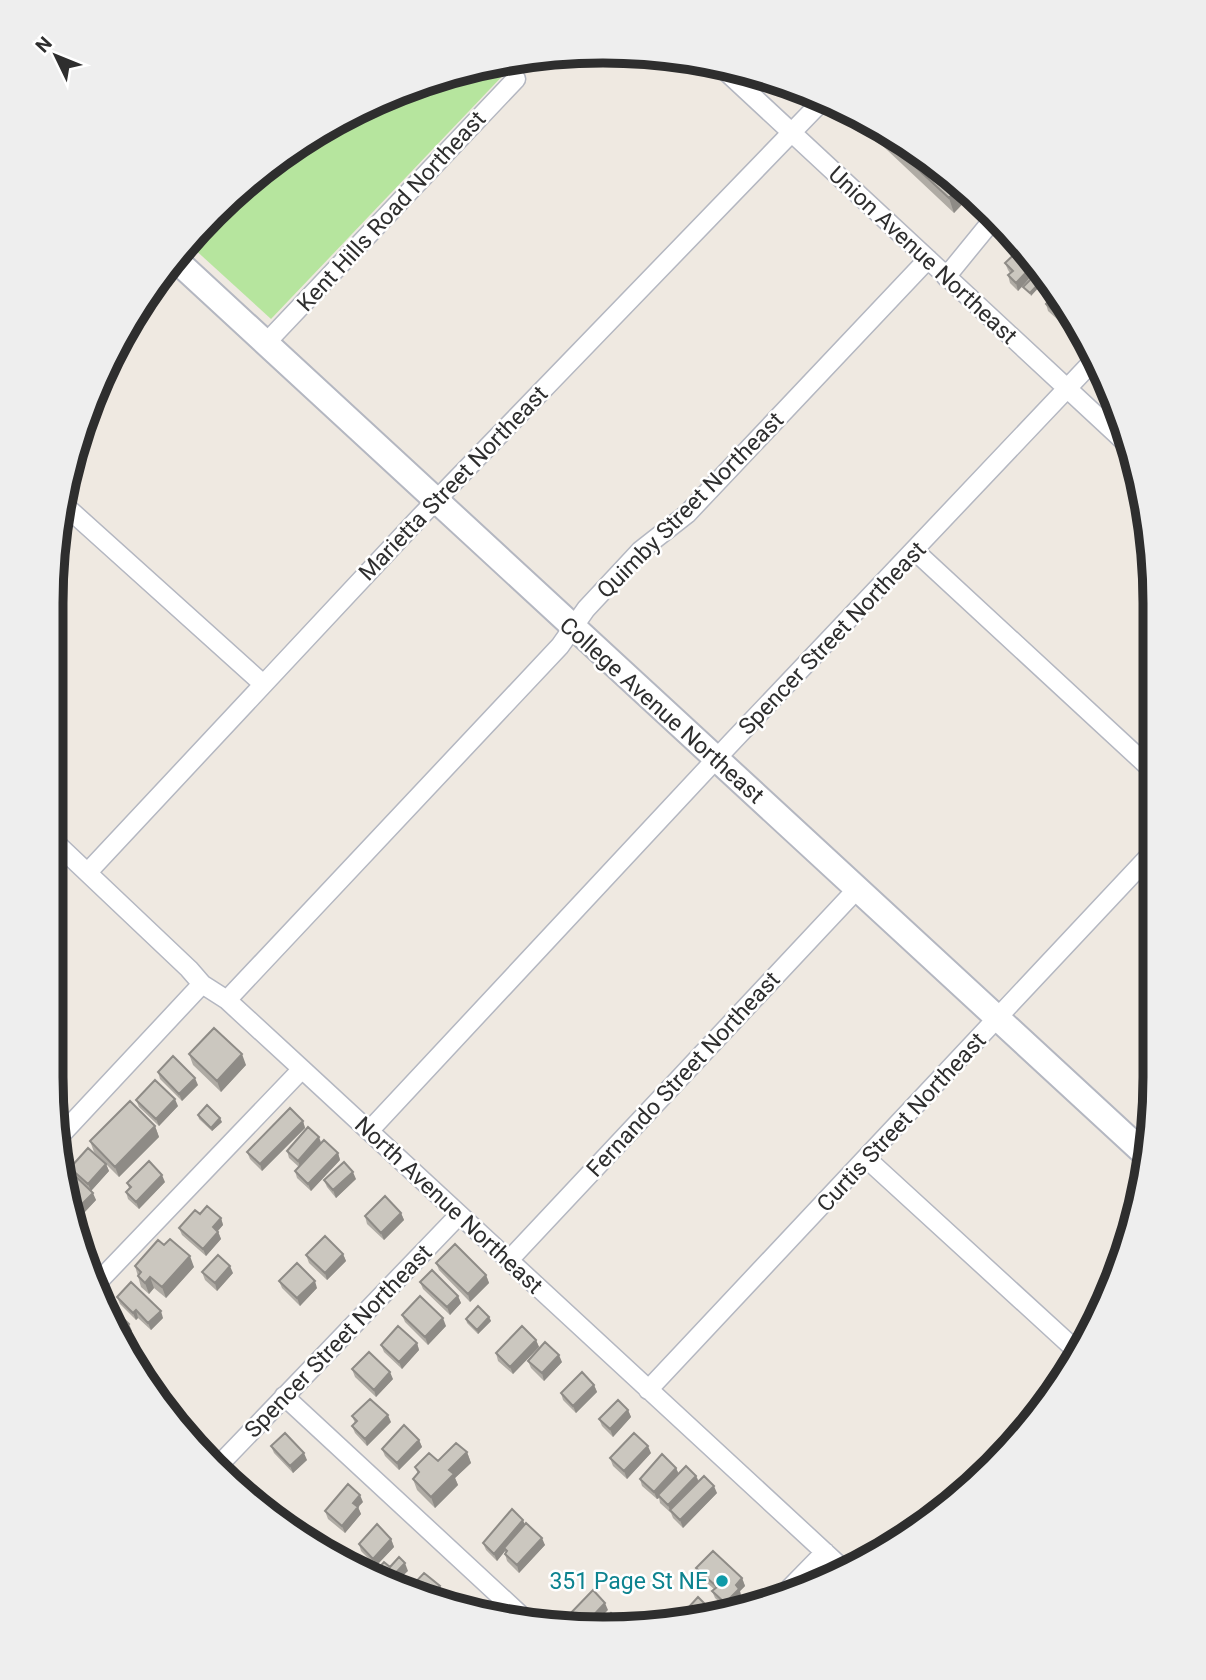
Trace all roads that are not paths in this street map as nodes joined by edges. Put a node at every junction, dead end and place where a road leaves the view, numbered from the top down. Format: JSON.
{"nodes":[{"id":1,"x":516,"y":79,"type":"dead end"},
{"id":2,"x":733,"y":79,"type":"edge"},
{"id":3,"x":816,"y":107,"type":"edge"},
{"id":4,"x":791,"y":134,"type":"junction"},
{"id":5,"x":989,"y":225,"type":"edge"},
{"id":6,"x":928,"y":259,"type":"junction"},
{"id":7,"x":182,"y":266,"type":"edge"},
{"id":8,"x":946,"y":277,"type":"junction"},
{"id":9,"x":265,"y":344,"type":"junction"},
{"id":10,"x":1088,"y":366,"type":"edge"},
{"id":11,"x":1067,"y":389,"type":"junction"},
{"id":12,"x":1115,"y":433,"type":"edge"},
{"id":13,"x":435,"y":501,"type":"junction"},
{"id":14,"x":71,"y":511,"type":"edge"},
{"id":15,"x":915,"y":551,"type":"junction"},
{"id":16,"x":573,"y":628,"type":"junction"},
{"id":17,"x":262,"y":684,"type":"junction"},
{"id":18,"x":716,"y":759,"type":"junction"},
{"id":19,"x":1143,"y":762,"type":"edge"},
{"id":20,"x":63,"y":849,"type":"edge"},
{"id":21,"x":1143,"y":864,"type":"edge"},
{"id":22,"x":88,"y":872,"type":"junction"},
{"id":23,"x":858,"y":888,"type":"junction"},
{"id":24,"x":202,"y":984,"type":"junction"},
{"id":25,"x":227,"y":1000,"type":"junction"},
{"id":26,"x":997,"y":1018,"type":"junction"},
{"id":27,"x":302,"y":1069,"type":"junction"},
{"id":28,"x":65,"y":1122,"type":"edge"},
{"id":29,"x":369,"y":1130,"type":"junction"},
{"id":30,"x":1138,"y":1148,"type":"edge"},
{"id":31,"x":867,"y":1159,"type":"junction"},
{"id":32,"x":458,"y":1215,"type":"junction"},
{"id":33,"x":509,"y":1260,"type":"junction"},
{"id":34,"x":102,"y":1277,"type":"edge"},
{"id":35,"x":1071,"y":1346,"type":"edge"},
{"id":36,"x":648,"y":1390,"type":"junction"},
{"id":37,"x":284,"y":1396,"type":"junction"},
{"id":38,"x":223,"y":1461,"type":"edge"},
{"id":39,"x":825,"y":1552,"type":"junction"},
{"id":40,"x":837,"y":1563,"type":"edge"},
{"id":41,"x":797,"y":1581,"type":"edge"},
{"id":42,"x":515,"y":1609,"type":"edge"}],
"edges":[{"from":1,"to":9,"type":"street","name":"Kent Hills Road Northeast"},
{"from":2,"to":4,"type":"street","name":"Union Avenue Northeast"},
{"from":3,"to":4,"type":"street","name":"Marietta Street Northeast"},
{"from":4,"to":6,"type":"street","name":"Union Avenue Northeast"},
{"from":4,"to":13,"type":"street","name":"Marietta Street Northeast"},
{"from":5,"to":8,"type":"street"},
{"from":6,"to":8,"type":"street","name":"Union Avenue Northeast"},
{"from":6,"to":16,"type":"street","name":"Quimby Street Northeast"},
{"from":7,"to":9,"type":"street","name":"College Avenue Northeast"},
{"from":8,"to":11,"type":"street","name":"Union Avenue Northeast"},
{"from":9,"to":13,"type":"street","name":"College Avenue Northeast"},
{"from":10,"to":11,"type":"street","name":"Spencer Street Northeast"},
{"from":11,"to":12,"type":"street","name":"Union Avenue Northeast"},
{"from":11,"to":15,"type":"street","name":"Spencer Street Northeast"},
{"from":13,"to":16,"type":"street","name":"College Avenue Northeast"},
{"from":13,"to":17,"type":"street","name":"Marietta Street Northeast"},
{"from":14,"to":17,"type":"street"},
{"from":15,"to":18,"type":"street","name":"Spencer Street Northeast"},
{"from":15,"to":19,"type":"street"},
{"from":16,"to":18,"type":"street","name":"College Avenue Northeast"},
{"from":16,"to":25,"type":"street","name":"Quimby Street Northeast"},
{"from":17,"to":22,"type":"street","name":"Marietta Street Northeast"},
{"from":18,"to":23,"type":"street","name":"College Avenue Northeast"},
{"from":18,"to":29,"type":"street","name":"Spencer Street Northeast"},
{"from":20,"to":22,"type":"street","name":"North Avenue Northeast"},
{"from":21,"to":26,"type":"street","name":"Curtis Street Northeast"},
{"from":22,"to":24,"type":"street","name":"North Avenue Northeast"},
{"from":23,"to":26,"type":"street","name":"College Avenue Northeast"},
{"from":23,"to":33,"type":"street","name":"Fernando Street Northeast"},
{"from":24,"to":25,"type":"street","name":"North Avenue Northeast"},
{"from":24,"to":28,"type":"street"},
{"from":25,"to":27,"type":"street","name":"North Avenue Northeast"},
{"from":26,"to":30,"type":"street","name":"College Avenue Northeast"},
{"from":26,"to":31,"type":"street","name":"Curtis Street Northeast"},
{"from":27,"to":29,"type":"street","name":"North Avenue Northeast"},
{"from":27,"to":34,"type":"street"},
{"from":29,"to":32,"type":"street","name":"North Avenue Northeast"},
{"from":31,"to":35,"type":"street"},
{"from":31,"to":36,"type":"street","name":"Curtis Street Northeast"},
{"from":32,"to":33,"type":"street","name":"North Avenue Northeast"},
{"from":32,"to":37,"type":"street","name":"Spencer Street Northeast"},
{"from":33,"to":36,"type":"street","name":"North Avenue Northeast"},
{"from":36,"to":39,"type":"street","name":"North Avenue Northeast"},
{"from":37,"to":38,"type":"street","name":"Spencer Street Northeast"},
{"from":37,"to":42,"type":"street"},
{"from":39,"to":40,"type":"street","name":"North Avenue Northeast"},
{"from":39,"to":41,"type":"street"}]}
